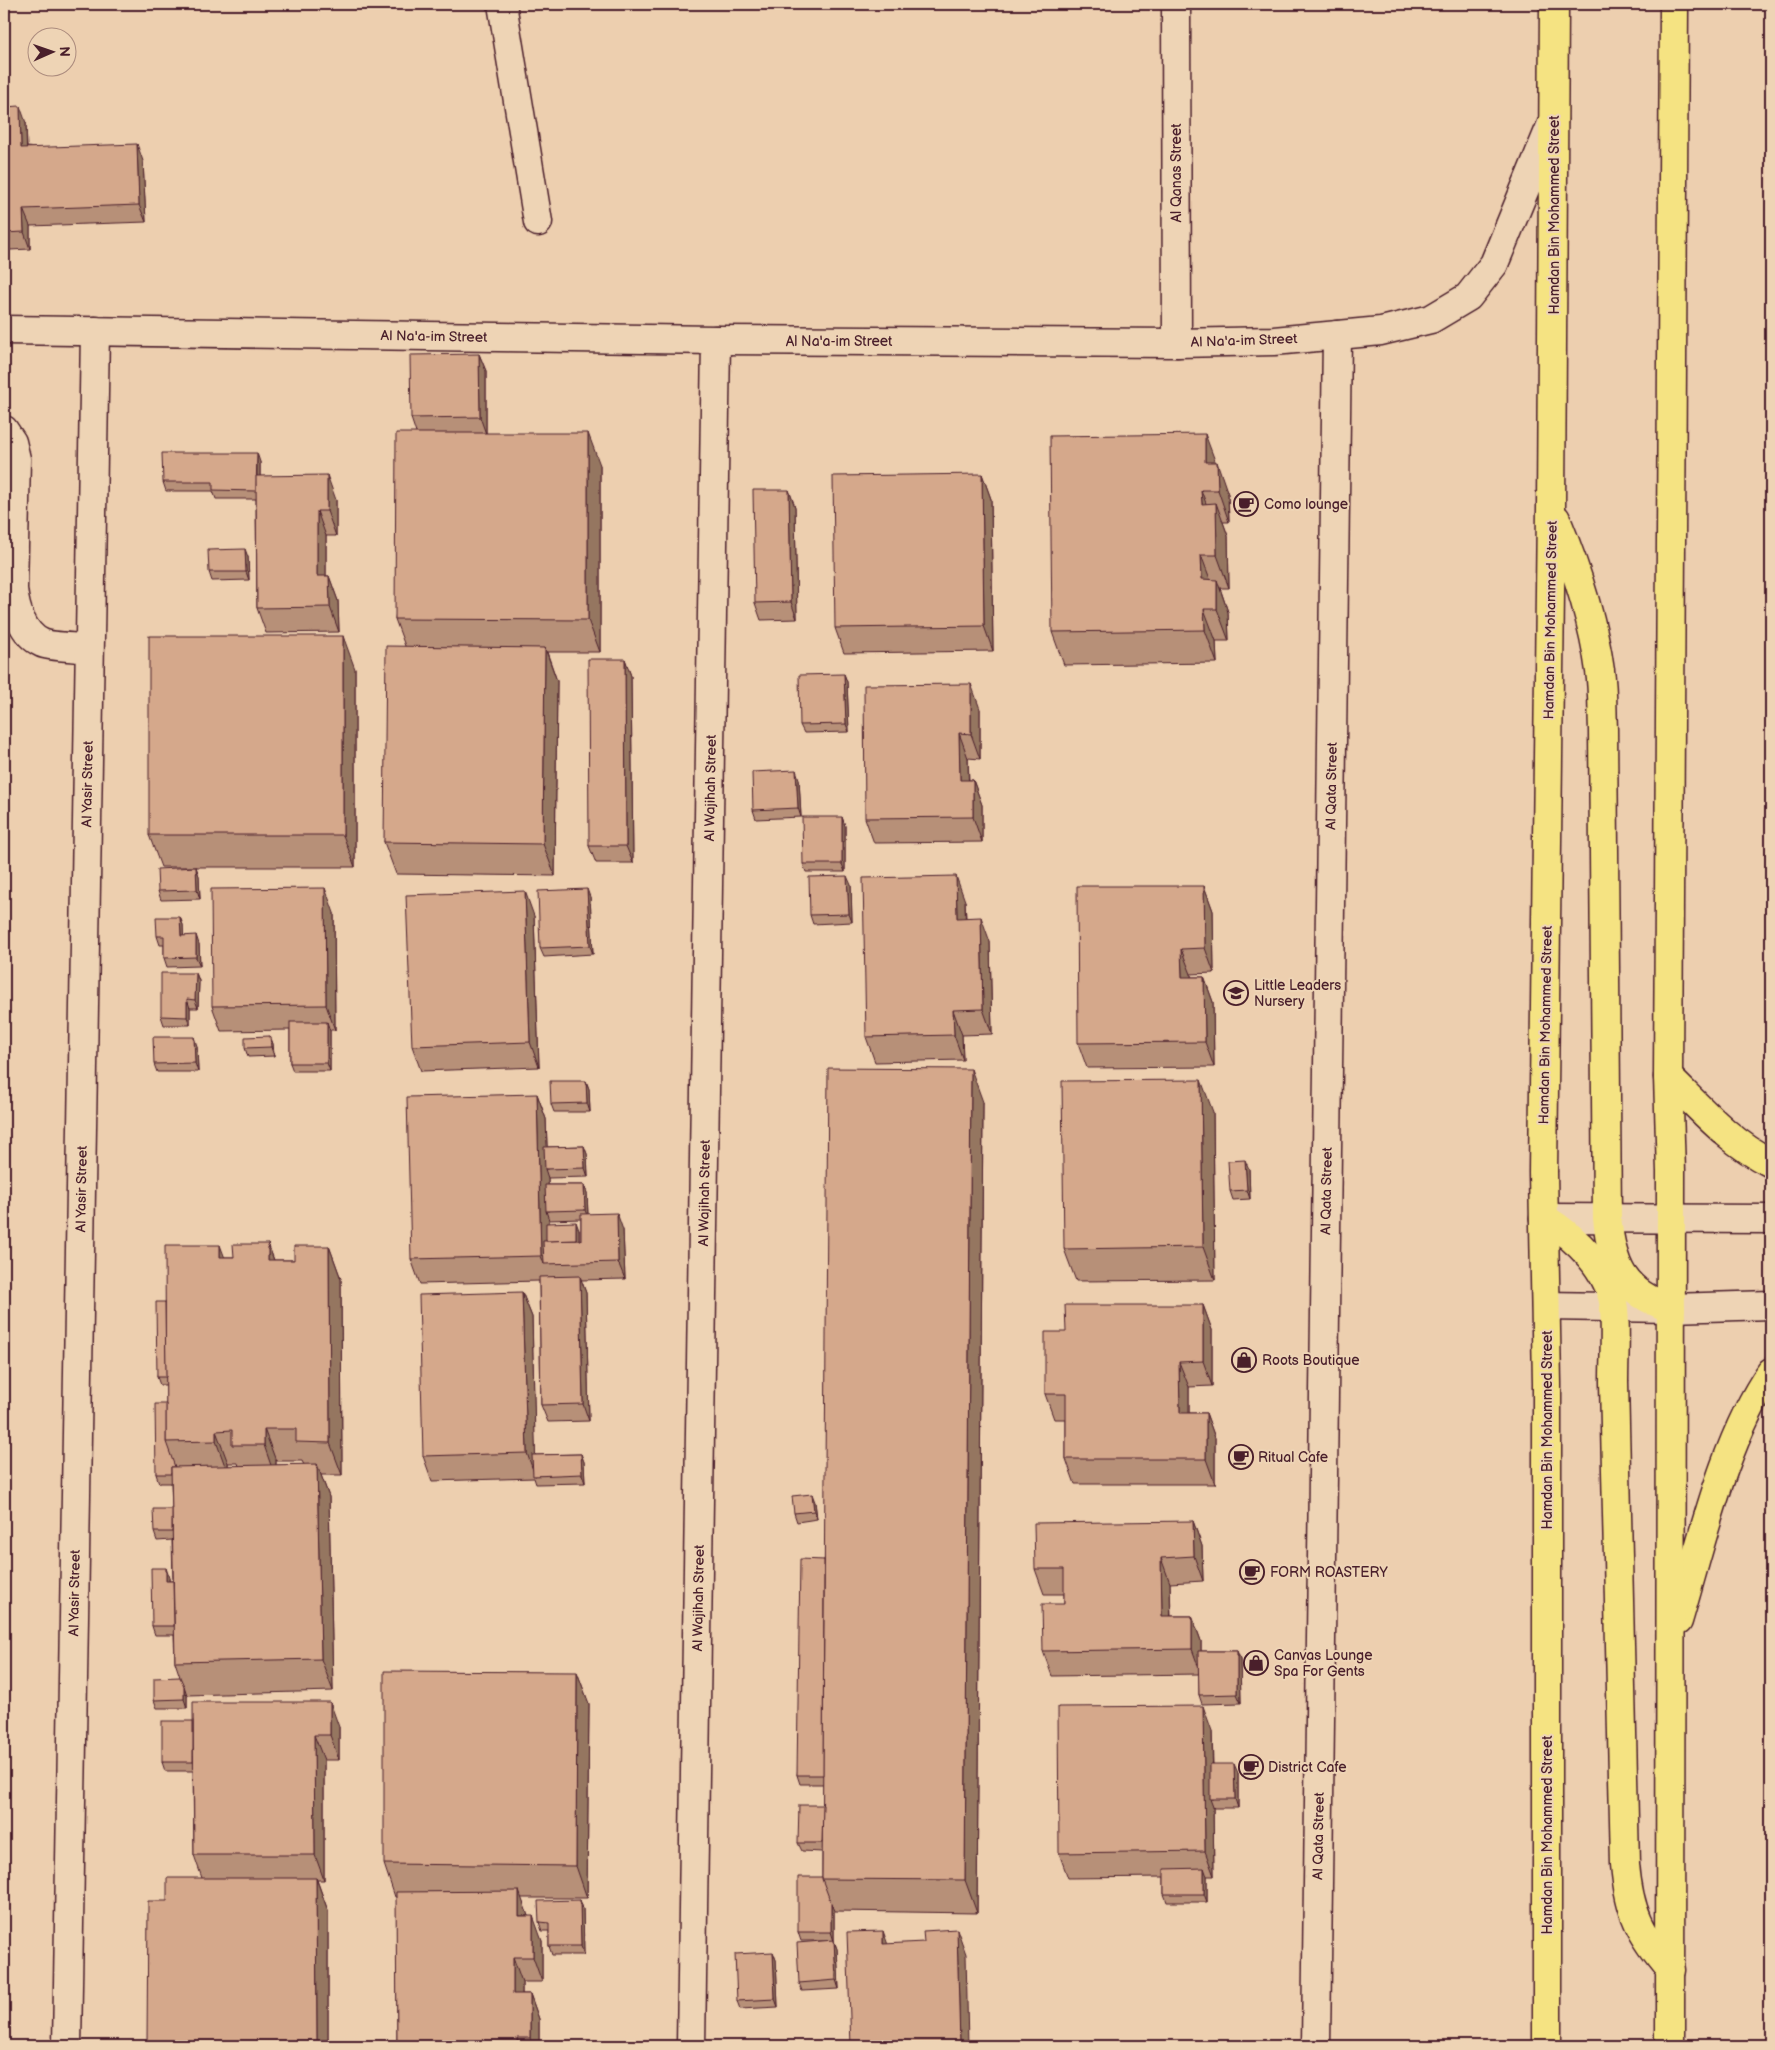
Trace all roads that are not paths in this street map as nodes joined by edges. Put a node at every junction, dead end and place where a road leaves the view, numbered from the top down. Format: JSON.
{"nodes":[{"id":1,"x":502,"y":4,"type":"edge"},
{"id":2,"x":1176,"y":4,"type":"edge"},
{"id":3,"x":1554,"y":4,"type":"edge"},
{"id":4,"x":1674,"y":4,"type":"edge"},
{"id":5,"x":1554,"y":120,"type":"junction"},
{"id":6,"x":538,"y":222,"type":"dead end"},
{"id":7,"x":4,"y":330,"type":"edge"},
{"id":8,"x":95,"y":331,"type":"junction"},
{"id":9,"x":1337,"y":335,"type":"junction"},
{"id":10,"x":716,"y":340,"type":"junction"},
{"id":11,"x":1177,"y":342,"type":"junction"},
{"id":12,"x":4,"y":430,"type":"edge"},
{"id":13,"x":1552,"y":509,"type":"junction"},
{"id":14,"x":89,"y":649,"type":"junction"},
{"id":15,"x":1668,"y":1077,"type":"junction"},
{"id":16,"x":1771,"y":1163,"type":"edge"},
{"id":17,"x":1544,"y":1218,"type":"junction"},
{"id":18,"x":1607,"y":1218,"type":"junction"},
{"id":19,"x":1670,"y":1218,"type":"junction"},
{"id":20,"x":1771,"y":1219,"type":"edge"},
{"id":21,"x":1771,"y":1305,"type":"edge"},
{"id":22,"x":1546,"y":1306,"type":"junction"},
{"id":23,"x":1614,"y":1307,"type":"junction"},
{"id":24,"x":1671,"y":1308,"type":"junction"},
{"id":25,"x":1771,"y":1372,"type":"edge"},
{"id":26,"x":1670,"y":1648,"type":"junction"},
{"id":27,"x":1671,"y":1970,"type":"junction"},
{"id":28,"x":66,"y":2046,"type":"edge"},
{"id":29,"x":691,"y":2046,"type":"edge"},
{"id":30,"x":1316,"y":2046,"type":"edge"},
{"id":31,"x":1547,"y":2046,"type":"edge"},
{"id":32,"x":1670,"y":2046,"type":"edge"}],
"edges":[{"from":1,"to":6,"type":"street"},
{"from":2,"to":11,"type":"street","name":"Al Qanas Street"},
{"from":3,"to":5,"type":"main road","name":"Hamdan Bin Mohammed Street"},
{"from":4,"to":15,"type":"main road"},
{"from":5,"to":9,"type":"street","name":"Al Na'a-im Street"},
{"from":5,"to":13,"type":"main road","name":"Hamdan Bin Mohammed Street"},
{"from":7,"to":8,"type":"street","name":"Al Na'a-im Street"},
{"from":8,"to":10,"type":"street","name":"Al Na'a-im Street"},
{"from":8,"to":14,"type":"street","name":"Al Yasir Street"},
{"from":9,"to":11,"type":"street","name":"Al Na'a-im Street"},
{"from":9,"to":30,"type":"street","name":"Al Qata Street"},
{"from":10,"to":11,"type":"street","name":"Al Na'a-im Street"},
{"from":10,"to":29,"type":"street","name":"Al Wajihah Street"},
{"from":12,"to":14,"type":"street"},
{"from":13,"to":17,"type":"main road","name":"Hamdan Bin Mohammed Street"},
{"from":13,"to":18,"type":"main road"},
{"from":14,"to":28,"type":"street","name":"Al Yasir Street"},
{"from":15,"to":16,"type":"main road"},
{"from":15,"to":19,"type":"main road"},
{"from":17,"to":18,"type":"street"},
{"from":17,"to":22,"type":"main road","name":"Hamdan Bin Mohammed Street"},
{"from":17,"to":23,"type":"main road"},
{"from":18,"to":19,"type":"street"},
{"from":18,"to":24,"type":"main road"},
{"from":19,"to":20,"type":"street"},
{"from":19,"to":24,"type":"main road"},
{"from":21,"to":24,"type":"street"},
{"from":22,"to":23,"type":"street"},
{"from":22,"to":31,"type":"main road","name":"Hamdan Bin Mohammed Street"},
{"from":23,"to":24,"type":"street"},
{"from":23,"to":27,"type":"main road"},
{"from":24,"to":26,"type":"main road"},
{"from":25,"to":26,"type":"main road"},
{"from":26,"to":27,"type":"main road"},
{"from":27,"to":32,"type":"main road"}]}
